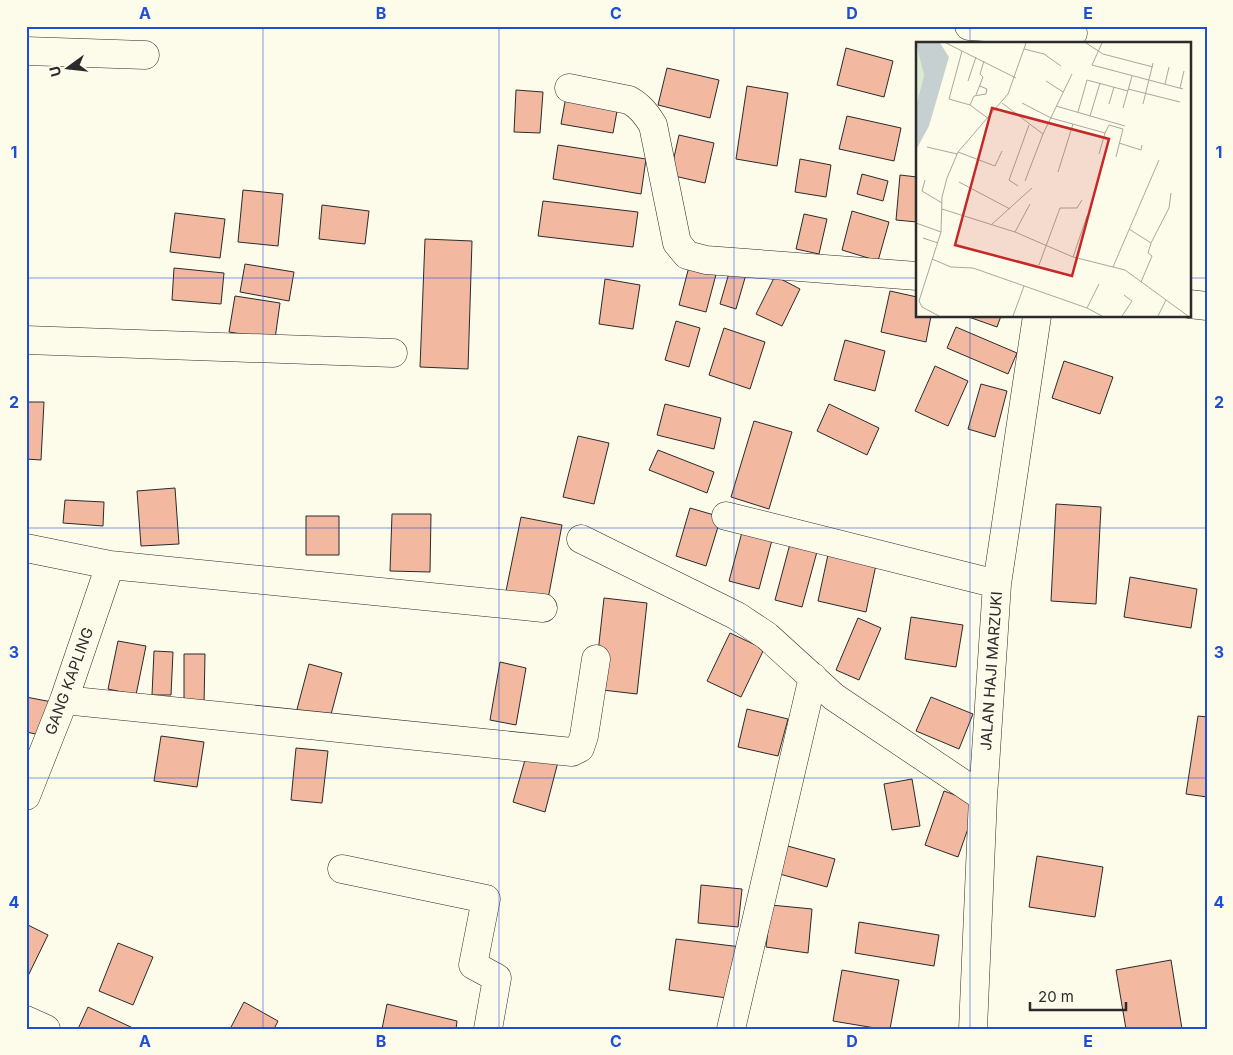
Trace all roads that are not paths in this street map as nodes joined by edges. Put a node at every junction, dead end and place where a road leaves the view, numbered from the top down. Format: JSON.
{"nodes":[{"id":1,"x":969,"y":26,"type":"edge"},
{"id":2,"x":1073,"y":34,"type":"edge"},
{"id":3,"x":26,"y":51,"type":"edge"},
{"id":4,"x":145,"y":55,"type":"dead end"},
{"id":5,"x":569,"y":88,"type":"dead end"},
{"id":6,"x":916,"y":276,"type":"edge"},
{"id":7,"x":1190,"y":304,"type":"edge"},
{"id":8,"x":1207,"y":306,"type":"edge"},
{"id":9,"x":1037,"y":318,"type":"edge"},
{"id":10,"x":26,"y":340,"type":"edge"},
{"id":11,"x":394,"y":353,"type":"dead end"},
{"id":12,"x":726,"y":516,"type":"dead end"},
{"id":13,"x":581,"y":539,"type":"dead end"},
{"id":14,"x":26,"y":548,"type":"edge"},
{"id":15,"x":110,"y":565,"type":"junction"},
{"id":16,"x":997,"y":584,"type":"junction"},
{"id":17,"x":543,"y":608,"type":"dead end"},
{"id":18,"x":596,"y":659,"type":"dead end"},
{"id":19,"x":813,"y":677,"type":"junction"},
{"id":20,"x":64,"y":700,"type":"junction"},
{"id":21,"x":26,"y":796,"type":"edge"},
{"id":22,"x":983,"y":797,"type":"junction"},
{"id":23,"x":342,"y":869,"type":"dead end"},
{"id":24,"x":26,"y":1020,"type":"edge"},
{"id":25,"x":46,"y":1029,"type":"edge"},
{"id":26,"x":488,"y":1029,"type":"edge"},
{"id":27,"x":731,"y":1029,"type":"edge"},
{"id":28,"x":973,"y":1029,"type":"edge"}],
"edges":[{"from":1,"to":2,"type":"street"},
{"from":3,"to":4,"type":"street"},
{"from":5,"to":6,"type":"street"},
{"from":7,"to":8,"type":"street"},
{"from":9,"to":16,"type":"street","name":"JALAN HAJI MARZUKI"},
{"from":10,"to":11,"type":"street"},
{"from":12,"to":16,"type":"street"},
{"from":13,"to":19,"type":"street"},
{"from":14,"to":15,"type":"street"},
{"from":15,"to":17,"type":"street"},
{"from":15,"to":20,"type":"street","name":"GANG KAPLING"},
{"from":16,"to":22,"type":"street","name":"JALAN HAJI MARZUKI"},
{"from":18,"to":20,"type":"street"},
{"from":19,"to":22,"type":"street"},
{"from":19,"to":27,"type":"street"},
{"from":20,"to":21,"type":"street","name":"GANG KAPLING"},
{"from":22,"to":28,"type":"street","name":"JALAN HAJI MARZUKI"},
{"from":23,"to":26,"type":"street"},
{"from":24,"to":25,"type":"street"}]}
